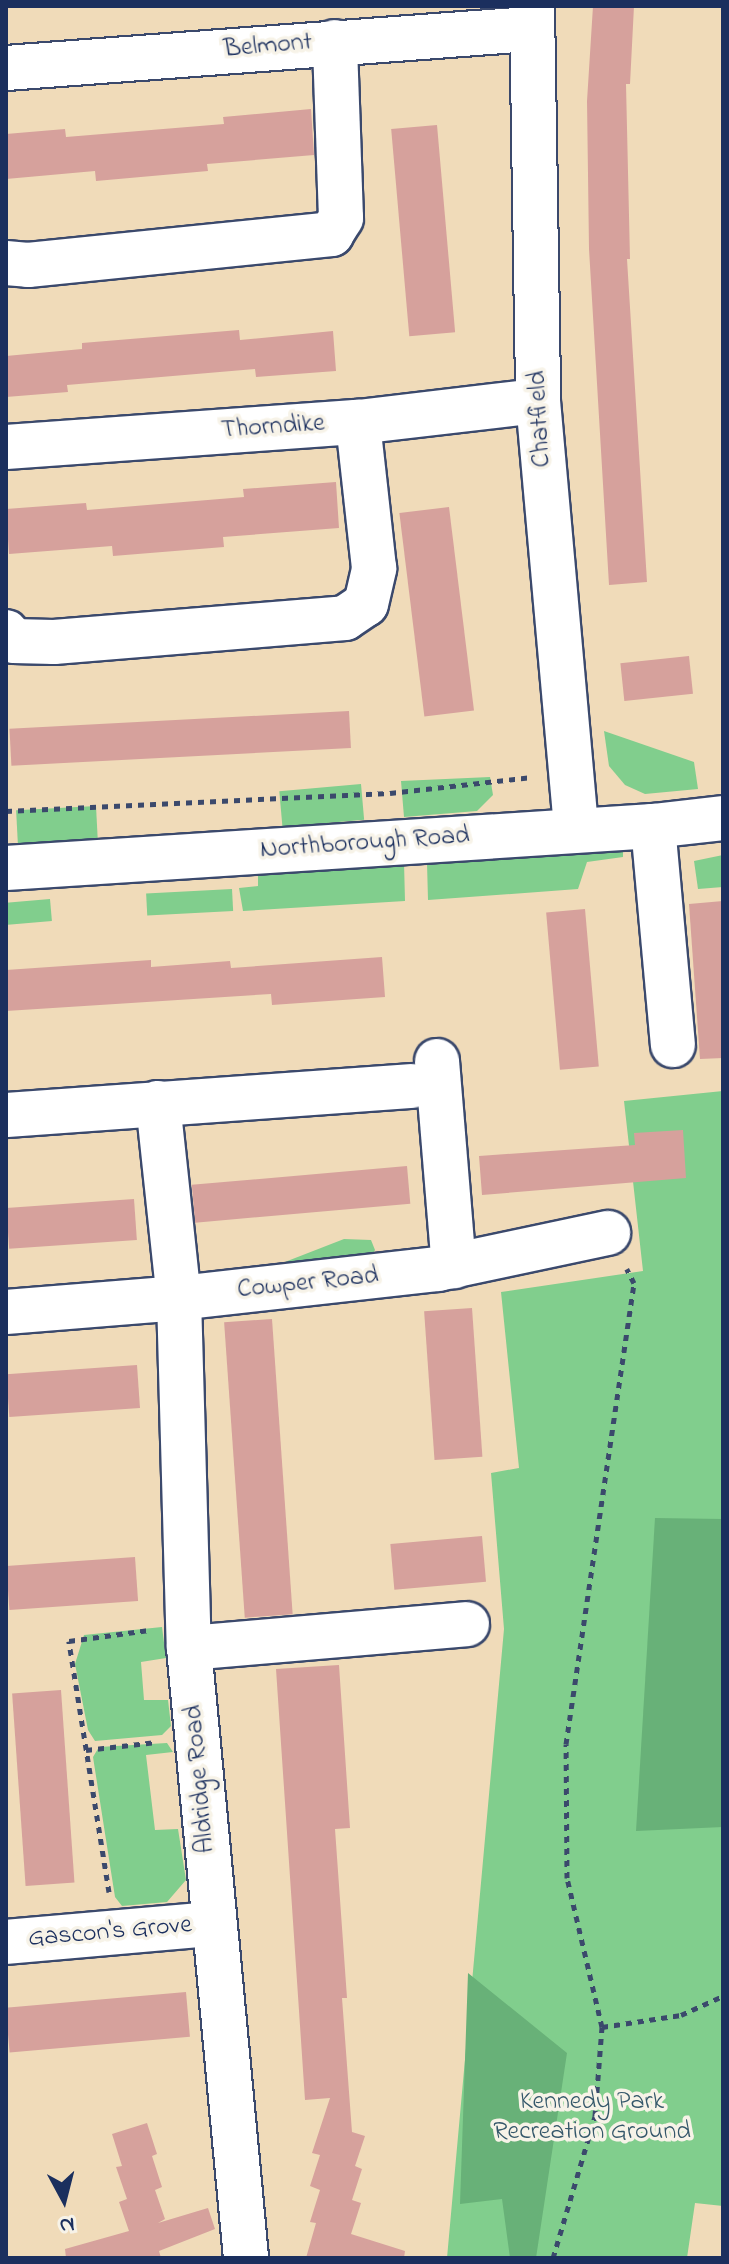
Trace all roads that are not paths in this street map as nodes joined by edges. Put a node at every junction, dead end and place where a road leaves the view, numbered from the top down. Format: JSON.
{"nodes":[{"id":1,"x":531,"y":18,"type":"edge"},
{"id":2,"x":335,"y":42,"type":"junction"},
{"id":3,"x":6,"y":68,"type":"edge"},
{"id":4,"x":6,"y":263,"type":"edge"},
{"id":5,"x":538,"y":401,"type":"junction"},
{"id":6,"x":358,"y":422,"type":"junction"},
{"id":7,"x":6,"y":447,"type":"edge"},
{"id":8,"x":6,"y":632,"type":"edge"},
{"id":9,"x":723,"y":818,"type":"edge"},
{"id":10,"x":653,"y":826,"type":"junction"},
{"id":11,"x":576,"y":830,"type":"junction"},
{"id":12,"x":6,"y":868,"type":"edge"},
{"id":13,"x":673,"y":1045,"type":"dead end"},
{"id":14,"x":158,"y":1103,"type":"junction"},
{"id":15,"x":6,"y":1115,"type":"edge"},
{"id":16,"x":608,"y":1233,"type":"road end"},
{"id":17,"x":454,"y":1266,"type":"junction"},
{"id":18,"x":179,"y":1298,"type":"junction"},
{"id":19,"x":6,"y":1312,"type":"edge"},
{"id":20,"x":467,"y":1624,"type":"dead end"},
{"id":21,"x":188,"y":1637,"type":"junction"},
{"id":22,"x":213,"y":1924,"type":"junction"},
{"id":23,"x":6,"y":1942,"type":"edge"},
{"id":24,"x":246,"y":2258,"type":"edge"}],
"edges":[{"from":1,"to":2,"type":"street","name":"Belmont"},
{"from":1,"to":5,"type":"street","name":"Chatfield"},
{"from":2,"to":3,"type":"street","name":"Belmont"},
{"from":2,"to":4,"type":"street"},
{"from":5,"to":6,"type":"street","name":"Thorndike"},
{"from":5,"to":11,"type":"street","name":"Chatfield"},
{"from":6,"to":7,"type":"street","name":"Thorndike"},
{"from":6,"to":8,"type":"street"},
{"from":9,"to":10,"type":"street","name":"Northborough Road"},
{"from":10,"to":11,"type":"street","name":"Northborough Road"},
{"from":10,"to":13,"type":"street"},
{"from":11,"to":12,"type":"street","name":"Northborough Road"},
{"from":14,"to":15,"type":"street"},
{"from":14,"to":17,"type":"street"},
{"from":14,"to":18,"type":"street","name":"Aldridge Road"},
{"from":16,"to":17,"type":"street","name":"Cowper Road"},
{"from":17,"to":18,"type":"street","name":"Cowper Road"},
{"from":18,"to":19,"type":"street","name":"Cowper Road"},
{"from":18,"to":21,"type":"street","name":"Aldridge Road"},
{"from":20,"to":21,"type":"street"},
{"from":21,"to":22,"type":"street","name":"Aldridge Road"},
{"from":22,"to":23,"type":"street","name":"Gascon's Grove"},
{"from":22,"to":24,"type":"street","name":"Aldridge Road"}]}
